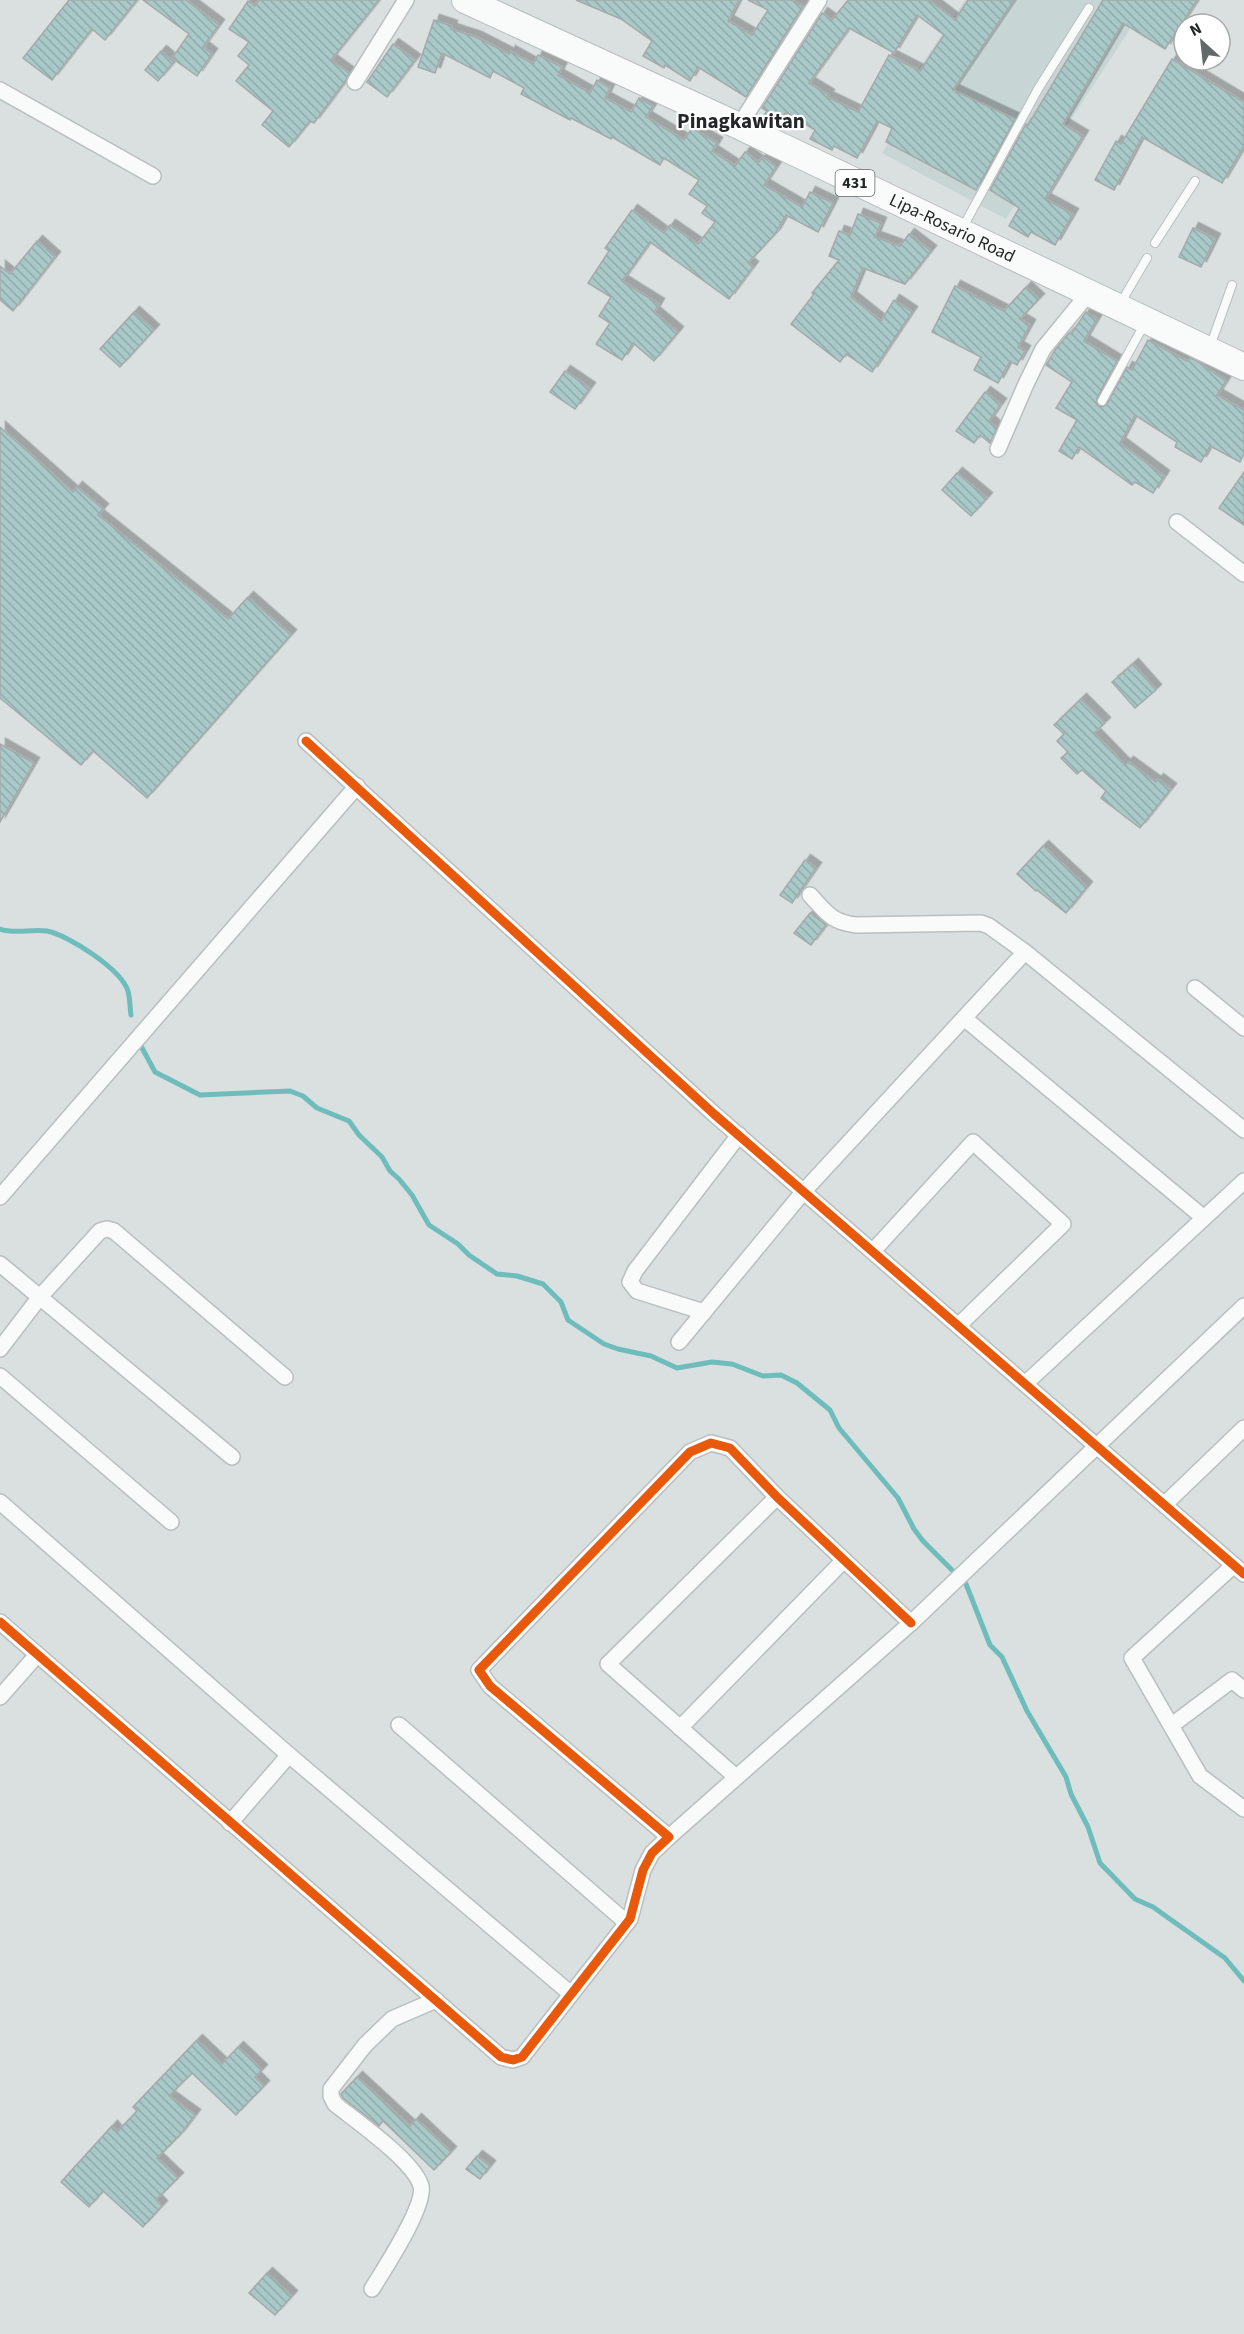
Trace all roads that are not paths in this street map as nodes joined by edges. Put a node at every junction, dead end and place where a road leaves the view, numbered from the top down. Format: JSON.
{"nodes":[{"id":1,"x":406,"y":0,"type":"edge"},
{"id":2,"x":465,"y":0,"type":"edge"},
{"id":3,"x":816,"y":1,"type":"edge"},
{"id":4,"x":1089,"y":8,"type":"dead end"},
{"id":5,"x":355,"y":82,"type":"dead end"},
{"id":6,"x":0,"y":90,"type":"edge"},
{"id":7,"x":739,"y":126,"type":"junction"},
{"id":8,"x":153,"y":176,"type":"dead end"},
{"id":9,"x":1195,"y":181,"type":"dead end"},
{"id":10,"x":960,"y":233,"type":"junction"},
{"id":11,"x":1155,"y":243,"type":"dead end"},
{"id":12,"x":1147,"y":258,"type":"dead end"},
{"id":13,"x":1232,"y":285,"type":"dead end"},
{"id":14,"x":1088,"y":294,"type":"junction"},
{"id":15,"x":1118,"y":308,"type":"junction"},
{"id":16,"x":1146,"y":321,"type":"junction"},
{"id":17,"x":1209,"y":351,"type":"junction"},
{"id":18,"x":1244,"y":367,"type":"edge"},
{"id":19,"x":1102,"y":401,"type":"dead end"},
{"id":20,"x":998,"y":449,"type":"dead end"},
{"id":21,"x":1177,"y":522,"type":"dead end"},
{"id":22,"x":1244,"y":574,"type":"edge"},
{"id":23,"x":306,"y":741,"type":"dead end"},
{"id":24,"x":357,"y":786,"type":"junction"},
{"id":25,"x":810,"y":895,"type":"dead end"},
{"id":26,"x":1025,"y":952,"type":"junction"},
{"id":27,"x":1194,"y":988,"type":"dead end"},
{"id":28,"x":964,"y":1018,"type":"junction"},
{"id":29,"x":1244,"y":1028,"type":"edge"},
{"id":30,"x":1244,"y":1130,"type":"edge"},
{"id":31,"x":739,"y":1135,"type":"junction"},
{"id":32,"x":1244,"y":1181,"type":"edge"},
{"id":33,"x":804,"y":1191,"type":"junction"},
{"id":34,"x":0,"y":1197,"type":"edge"},
{"id":35,"x":1204,"y":1218,"type":"junction"},
{"id":36,"x":873,"y":1251,"type":"junction"},
{"id":37,"x":0,"y":1264,"type":"edge"},
{"id":38,"x":39,"y":1298,"type":"junction"},
{"id":39,"x":1244,"y":1306,"type":"edge"},
{"id":40,"x":704,"y":1312,"type":"junction"},
{"id":41,"x":959,"y":1325,"type":"junction"},
{"id":42,"x":679,"y":1342,"type":"dead end"},
{"id":43,"x":0,"y":1349,"type":"edge"},
{"id":44,"x":0,"y":1376,"type":"edge"},
{"id":45,"x":285,"y":1377,"type":"dead end"},
{"id":46,"x":1026,"y":1383,"type":"junction"},
{"id":47,"x":1242,"y":1434,"type":"edge"},
{"id":48,"x":1097,"y":1444,"type":"junction"},
{"id":49,"x":232,"y":1457,"type":"dead end"},
{"id":50,"x":777,"y":1497,"type":"junction"},
{"id":51,"x":0,"y":1502,"type":"edge"},
{"id":52,"x":1165,"y":1504,"type":"junction"},
{"id":53,"x":171,"y":1522,"type":"dead end"},
{"id":54,"x":844,"y":1560,"type":"junction"},
{"id":55,"x":1239,"y":1569,"type":"edge"},
{"id":56,"x":0,"y":1622,"type":"edge"},
{"id":57,"x":911,"y":1623,"type":"junction"},
{"id":58,"x":37,"y":1655,"type":"junction"},
{"id":59,"x":1244,"y":1690,"type":"edge"},
{"id":60,"x":0,"y":1697,"type":"edge"},
{"id":61,"x":399,"y":1725,"type":"dead end"},
{"id":62,"x":1172,"y":1725,"type":"junction"},
{"id":63,"x":680,"y":1728,"type":"junction"},
{"id":64,"x":290,"y":1755,"type":"junction"},
{"id":65,"x":736,"y":1777,"type":"junction"},
{"id":66,"x":1244,"y":1809,"type":"edge"},
{"id":67,"x":230,"y":1823,"type":"junction"},
{"id":68,"x":669,"y":1837,"type":"junction"},
{"id":69,"x":627,"y":1923,"type":"junction"},
{"id":70,"x":571,"y":1994,"type":"junction"},
{"id":71,"x":436,"y":2000,"type":"junction"},
{"id":72,"x":372,"y":2289,"type":"dead end"}],
"edges":[{"from":1,"to":5,"type":"street"},
{"from":2,"to":7,"type":"main road","name":"Lipa-Rosario Road","number":"431"},
{"from":3,"to":7,"type":"street"},
{"from":4,"to":10,"type":"lane"},
{"from":6,"to":8,"type":"street"},
{"from":7,"to":10,"type":"main road","name":"Lipa-Rosario Road","number":"431"},
{"from":9,"to":11,"type":"lane"},
{"from":10,"to":14,"type":"main road","name":"Lipa-Rosario Road","number":"431"},
{"from":12,"to":15,"type":"lane"},
{"from":13,"to":17,"type":"lane"},
{"from":14,"to":15,"type":"main road","name":"Lipa-Rosario Road","number":"431"},
{"from":14,"to":20,"type":"street"},
{"from":15,"to":16,"type":"main road","name":"Lipa-Rosario Road","number":"431"},
{"from":16,"to":17,"type":"main road","name":"Lipa-Rosario Road","number":"431"},
{"from":16,"to":19,"type":"lane"},
{"from":17,"to":18,"type":"main road","name":"Lipa-Rosario Road","number":"431"},
{"from":21,"to":22,"type":"street"},
{"from":23,"to":24,"type":"street"},
{"from":24,"to":31,"type":"street"},
{"from":24,"to":34,"type":"street"},
{"from":25,"to":26,"type":"street"},
{"from":26,"to":28,"type":"street"},
{"from":26,"to":30,"type":"street"},
{"from":27,"to":29,"type":"street"},
{"from":28,"to":33,"type":"street"},
{"from":28,"to":35,"type":"street"},
{"from":31,"to":33,"type":"street"},
{"from":31,"to":40,"type":"street"},
{"from":32,"to":35,"type":"street"},
{"from":33,"to":36,"type":"street"},
{"from":33,"to":40,"type":"street"},
{"from":35,"to":46,"type":"street"},
{"from":36,"to":41,"type":"street"},
{"from":36,"to":41,"type":"street"},
{"from":37,"to":38,"type":"street"},
{"from":38,"to":43,"type":"street"},
{"from":38,"to":45,"type":"street"},
{"from":38,"to":49,"type":"street"},
{"from":39,"to":48,"type":"street"},
{"from":40,"to":42,"type":"street"},
{"from":41,"to":46,"type":"street"},
{"from":44,"to":53,"type":"street"},
{"from":46,"to":48,"type":"street"},
{"from":47,"to":52,"type":"street"},
{"from":48,"to":52,"type":"street"},
{"from":48,"to":57,"type":"street"},
{"from":50,"to":54,"type":"street"},
{"from":50,"to":63,"type":"street"},
{"from":50,"to":68,"type":"street"},
{"from":51,"to":64,"type":"street"},
{"from":52,"to":55,"type":"street"},
{"from":54,"to":57,"type":"street"},
{"from":54,"to":63,"type":"street"},
{"from":55,"to":62,"type":"street"},
{"from":56,"to":58,"type":"street"},
{"from":57,"to":65,"type":"street"},
{"from":58,"to":60,"type":"street"},
{"from":58,"to":67,"type":"street"},
{"from":59,"to":62,"type":"street"},
{"from":61,"to":69,"type":"street"},
{"from":62,"to":66,"type":"street"},
{"from":63,"to":65,"type":"street"},
{"from":64,"to":67,"type":"street"},
{"from":64,"to":70,"type":"street"},
{"from":65,"to":68,"type":"street"},
{"from":67,"to":71,"type":"street"},
{"from":68,"to":69,"type":"street"},
{"from":69,"to":70,"type":"street"},
{"from":70,"to":71,"type":"street"},
{"from":71,"to":72,"type":"street"}]}
